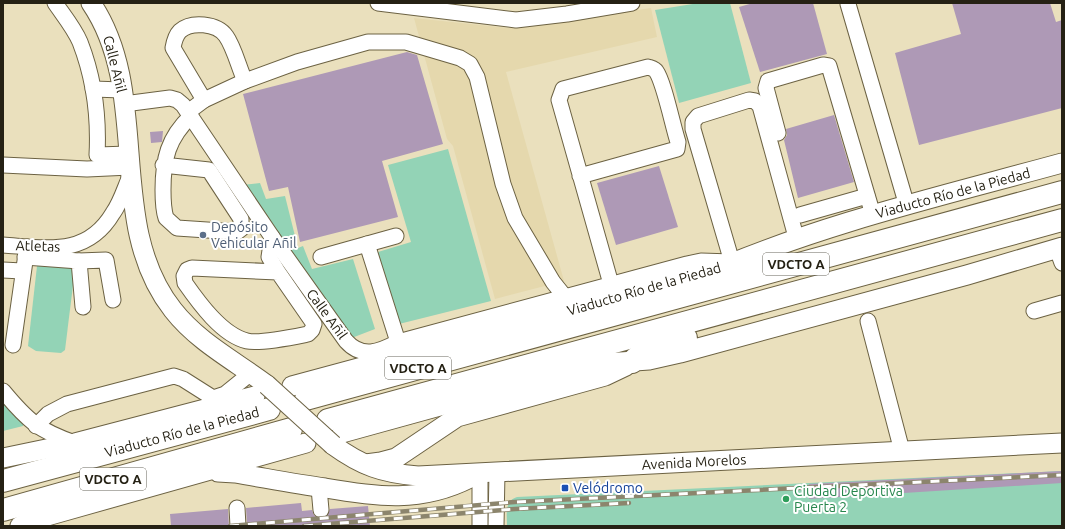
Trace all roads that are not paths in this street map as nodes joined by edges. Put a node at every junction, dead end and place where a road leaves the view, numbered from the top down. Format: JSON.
{"nodes":[{"id":1,"x":55,"y":3,"type":"edge"},
{"id":2,"x":91,"y":3,"type":"edge"},
{"id":3,"x":378,"y":3,"type":"edge"},
{"id":4,"x":632,"y":3,"type":"edge"},
{"id":5,"x":848,"y":4,"type":"edge"},
{"id":6,"x":567,"y":8,"type":"edge"},
{"id":7,"x":245,"y":81,"type":"junction"},
{"id":8,"x":93,"y":89,"type":"junction"},
{"id":9,"x":123,"y":97,"type":"junction"},
{"id":10,"x":204,"y":100,"type":"junction"},
{"id":11,"x":190,"y":114,"type":"junction"},
{"id":12,"x":1062,"y":163,"type":"edge"},
{"id":13,"x":3,"y":165,"type":"edge"},
{"id":14,"x":130,"y":165,"type":"junction"},
{"id":15,"x":163,"y":165,"type":"junction"},
{"id":16,"x":580,"y":176,"type":"junction"},
{"id":17,"x":1062,"y":192,"type":"edge"},
{"id":18,"x":867,"y":196,"type":"junction"},
{"id":19,"x":907,"y":206,"type":"junction"},
{"id":20,"x":800,"y":215,"type":"junction"},
{"id":21,"x":873,"y":215,"type":"junction"},
{"id":22,"x":1062,"y":220,"type":"edge"},
{"id":23,"x":396,"y":236,"type":"dead end"},
{"id":24,"x":801,"y":236,"type":"junction"},
{"id":25,"x":272,"y":237,"type":"junction"},
{"id":26,"x":890,"y":238,"type":"junction"},
{"id":27,"x":367,"y":244,"type":"junction"},
{"id":28,"x":3,"y":245,"type":"edge"},
{"id":29,"x":1060,"y":253,"type":"edge"},
{"id":30,"x":321,"y":257,"type":"dead end"},
{"id":31,"x":926,"y":257,"type":"junction"},
{"id":32,"x":25,"y":258,"type":"junction"},
{"id":33,"x":79,"y":261,"type":"junction"},
{"id":34,"x":732,"y":262,"type":"junction"},
{"id":35,"x":3,"y":270,"type":"edge"},
{"id":36,"x":278,"y":272,"type":"junction"},
{"id":37,"x":611,"y":284,"type":"junction"},
{"id":38,"x":566,"y":297,"type":"junction"},
{"id":39,"x":113,"y":300,"type":"dead end"},
{"id":40,"x":1062,"y":303,"type":"edge"},
{"id":41,"x":83,"y":307,"type":"dead end"},
{"id":42,"x":1034,"y":311,"type":"dead end"},
{"id":43,"x":868,"y":321,"type":"dead end"},
{"id":44,"x":398,"y":342,"type":"junction"},
{"id":45,"x":13,"y":345,"type":"dead end"},
{"id":46,"x":632,"y":362,"type":"junction"},
{"id":47,"x":251,"y":373,"type":"junction"},
{"id":48,"x":3,"y":392,"type":"edge"},
{"id":49,"x":299,"y":392,"type":"joint"},
{"id":50,"x":264,"y":397,"type":"junction"},
{"id":51,"x":36,"y":426,"type":"junction"},
{"id":52,"x":334,"y":432,"type":"junction"},
{"id":53,"x":299,"y":436,"type":"joint"},
{"id":54,"x":1062,"y":443,"type":"edge"},
{"id":55,"x":75,"y":444,"type":"junction"},
{"id":56,"x":902,"y":451,"type":"junction"},
{"id":57,"x":3,"y":458,"type":"edge"},
{"id":58,"x":361,"y":464,"type":"junction"},
{"id":59,"x":205,"y":471,"type":"junction"},
{"id":60,"x":489,"y":473,"type":"junction"},
{"id":61,"x":3,"y":481,"type":"edge"},
{"id":62,"x":319,"y":488,"type":"junction"},
{"id":63,"x":237,"y":508,"type":"dead end"},
{"id":64,"x":3,"y":510,"type":"edge"},
{"id":65,"x":321,"y":510,"type":"dead end"},
{"id":66,"x":20,"y":526,"type":"edge"},
{"id":67,"x":238,"y":526,"type":"edge"},
{"id":68,"x":480,"y":526,"type":"edge"},
{"id":69,"x":496,"y":526,"type":"edge"}],
"edges":[{"from":1,"to":8,"type":"street"},
{"from":2,"to":9,"type":"main road","name":"Calle Añil"},
{"from":3,"to":6,"type":"street"},
{"from":4,"to":6,"type":"street"},
{"from":5,"to":19,"type":"street"},
{"from":7,"to":10,"type":"street"},
{"from":7,"to":10,"type":"street"},
{"from":7,"to":38,"type":"street"},
{"from":8,"to":9,"type":"street"},
{"from":8,"to":14,"type":"street"},
{"from":9,"to":11,"type":"street","name":"Calle Añil"},
{"from":9,"to":14,"type":"main road","name":"Calle Añil"},
{"from":10,"to":11,"type":"street"},
{"from":11,"to":15,"type":"street"},
{"from":11,"to":25,"type":"street","name":"Calle Añil"},
{"from":12,"to":19,"type":"main road","name":"Viaducto Río de la Piedad"},
{"from":13,"to":14,"type":"street"},
{"from":14,"to":32,"type":"street","name":"Atletas"},
{"from":14,"to":47,"type":"main road","name":"Calle Añil"},
{"from":15,"to":15,"type":"street"},
{"from":16,"to":16,"type":"street"},
{"from":16,"to":37,"type":"street"},
{"from":17,"to":26,"type":"highway","name":"Viaducto Río de la Piedad","number":"VDCTO A"},
{"from":18,"to":20,"type":"street"},
{"from":18,"to":20,"type":"street"},
{"from":18,"to":21,"type":"street"},
{"from":19,"to":21,"type":"main road","name":"Viaducto Río de la Piedad"},
{"from":20,"to":24,"type":"street"},
{"from":21,"to":24,"type":"main road","name":"Viaducto Río de la Piedad"},
{"from":22,"to":31,"type":"highway","number":"VDCTO A"},
{"from":23,"to":27,"type":"street"},
{"from":24,"to":34,"type":"main road","name":"Viaducto Río de la Piedad"},
{"from":24,"to":34,"type":"street"},
{"from":25,"to":36,"type":"street"},
{"from":25,"to":44,"type":"street","name":"Calle Añil"},
{"from":26,"to":34,"type":"highway"},
{"from":26,"to":49,"type":"highway","name":"Viaducto Río de la Piedad","number":"VDCTO A"},
{"from":27,"to":30,"type":"street"},
{"from":27,"to":44,"type":"street"},
{"from":28,"to":32,"type":"street","name":"Atletas"},
{"from":29,"to":46,"type":"main road"},
{"from":31,"to":46,"type":"highway"},
{"from":31,"to":52,"type":"highway","number":"VDCTO A"},
{"from":32,"to":33,"type":"street"},
{"from":32,"to":35,"type":"street"},
{"from":32,"to":45,"type":"street"},
{"from":33,"to":39,"type":"street"},
{"from":33,"to":41,"type":"street"},
{"from":34,"to":37,"type":"street","name":"Calle Añil"},
{"from":34,"to":49,"type":"main road","name":"Viaducto Río de la Piedad"},
{"from":36,"to":36,"type":"street"},
{"from":37,"to":38,"type":"street","name":"Calle Añil"},
{"from":38,"to":44,"type":"street","name":"Calle Añil"},
{"from":40,"to":42,"type":"street"},
{"from":43,"to":56,"type":"street"},
{"from":46,"to":52,"type":"main road"},
{"from":46,"to":58,"type":"main road"},
{"from":47,"to":50,"type":"main road","name":"Calle Añil"},
{"from":47,"to":51,"type":"street"},
{"from":48,"to":51,"type":"street"},
{"from":50,"to":52,"type":"main road","name":"Calle Añil","bridge":true},
{"from":50,"to":55,"type":"main road","name":"Viaducto Río de la Piedad"},
{"from":50,"to":61,"type":"highway","name":"Viaducto Río de la Piedad","number":"VDCTO A"},
{"from":51,"to":55,"type":"street"},
{"from":52,"to":58,"type":"main road","name":"Avenida Morelos"},
{"from":53,"to":59,"type":"main road","name":"Viaducto Río de la Piedad"},
{"from":53,"to":64,"type":"highway","name":"Viaducto Río de la Piedad","number":"VDCTO A"},
{"from":54,"to":56,"type":"main road","name":"Avenida Morelos"},
{"from":55,"to":57,"type":"main road","name":"Viaducto Río de la Piedad"},
{"from":56,"to":60,"type":"main road","name":"Avenida Morelos"},
{"from":58,"to":60,"type":"main road","name":"Avenida Morelos"},
{"from":59,"to":62,"type":"main road"},
{"from":59,"to":66,"type":"main road","name":"Viaducto Río de la Piedad"},
{"from":60,"to":62,"type":"main road"},
{"from":60,"to":68,"type":"street"},
{"from":60,"to":69,"type":"street"},
{"from":62,"to":65,"type":"street"},
{"from":63,"to":67,"type":"street"}]}
